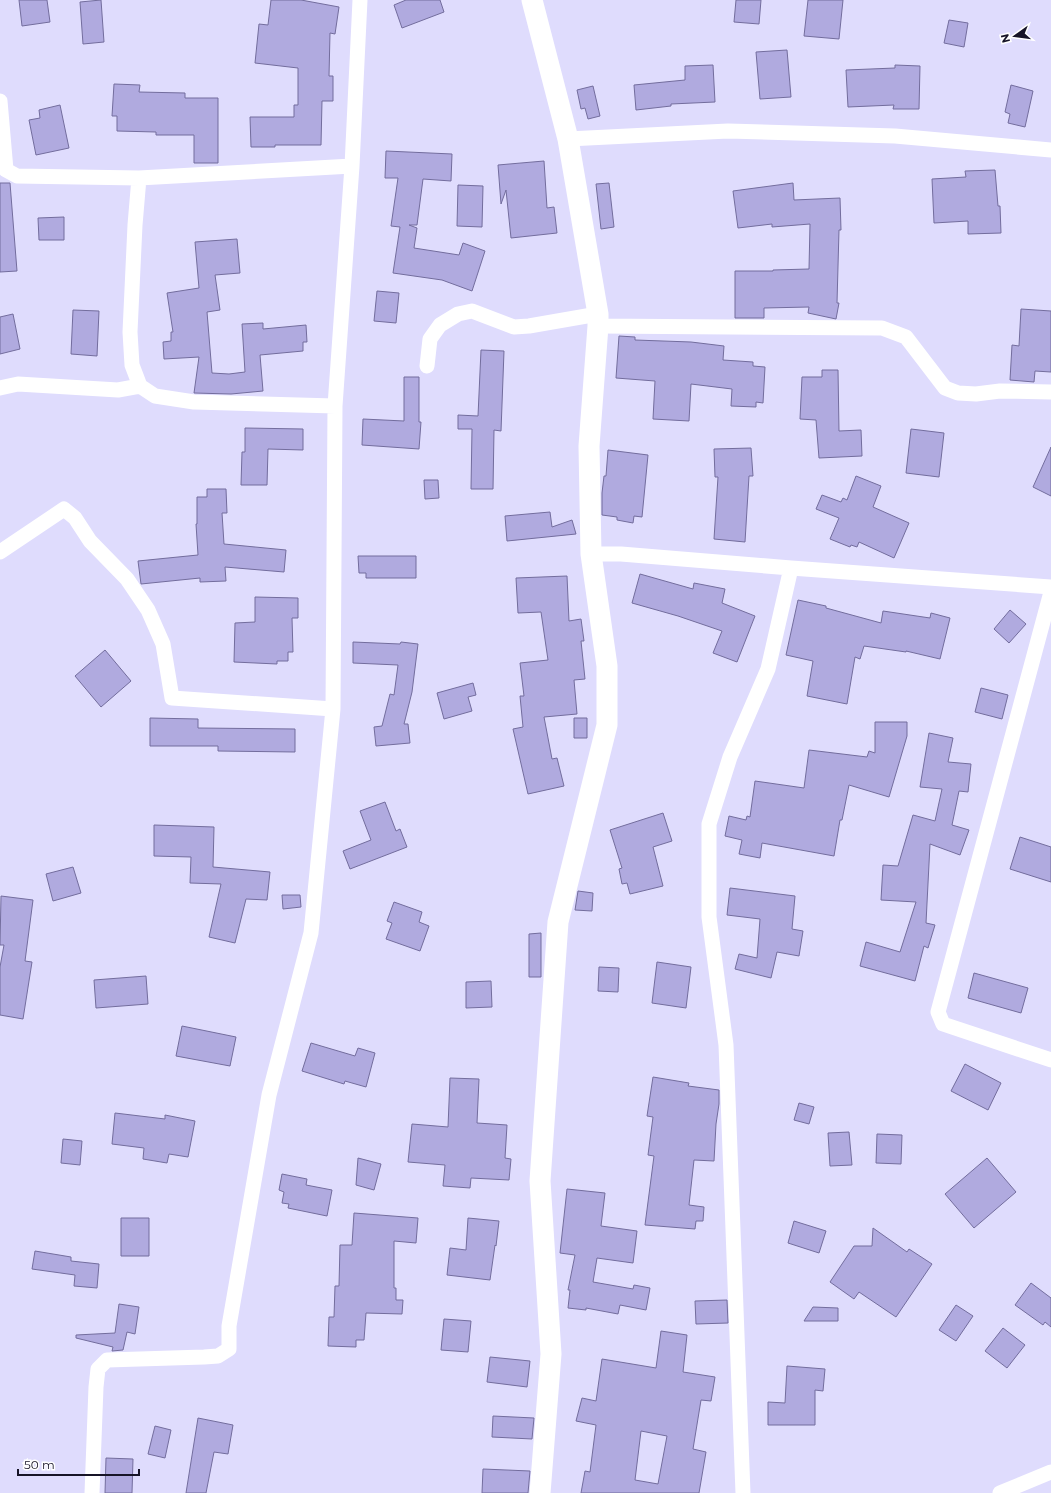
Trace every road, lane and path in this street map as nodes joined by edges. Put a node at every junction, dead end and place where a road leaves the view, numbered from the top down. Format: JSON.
{"nodes":[{"id":1,"x":360,"y":0,"type":"edge"},
{"id":2,"x":532,"y":0,"type":"edge"},
{"id":3,"x":0,"y":101,"type":"edge"},
{"id":4,"x":568,"y":139,"type":"junction"},
{"id":5,"x":1051,"y":150,"type":"edge"},
{"id":6,"x":352,"y":166,"type":"junction"},
{"id":7,"x":3,"y":172,"type":"edge"},
{"id":8,"x":139,"y":178,"type":"junction"},
{"id":9,"x":598,"y":320,"type":"junction"},
{"id":10,"x":132,"y":365,"type":"junction"},
{"id":11,"x":427,"y":366,"type":"dead end"},
{"id":12,"x":140,"y":386,"type":"junction"},
{"id":13,"x":0,"y":388,"type":"edge"},
{"id":14,"x":118,"y":390,"type":"junction"},
{"id":15,"x":1051,"y":392,"type":"edge"},
{"id":16,"x":336,"y":406,"type":"junction"},
{"id":17,"x":0,"y":552,"type":"edge"},
{"id":18,"x":591,"y":554,"type":"junction"},
{"id":19,"x":791,"y":568,"type":"junction"},
{"id":20,"x":1051,"y":587,"type":"edge"},
{"id":21,"x":1051,"y":592,"type":"edge"},
{"id":22,"x":333,"y":709,"type":"junction"},
{"id":23,"x":1051,"y":1060,"type":"edge"},
{"id":24,"x":1051,"y":1472,"type":"edge"},
{"id":25,"x":92,"y":1493,"type":"edge"},
{"id":26,"x":540,"y":1493,"type":"edge"},
{"id":27,"x":743,"y":1493,"type":"edge"},
{"id":28,"x":1000,"y":1493,"type":"edge"}],
"edges":[{"from":1,"to":6,"type":"street"},
{"from":2,"to":4,"type":"street"},
{"from":3,"to":7,"type":"street"},
{"from":4,"to":5,"type":"street"},
{"from":4,"to":9,"type":"street"},
{"from":6,"to":8,"type":"street"},
{"from":6,"to":16,"type":"street"},
{"from":7,"to":8,"type":"street"},
{"from":8,"to":10,"type":"street"},
{"from":9,"to":11,"type":"street"},
{"from":9,"to":15,"type":"street"},
{"from":9,"to":18,"type":"street"},
{"from":10,"to":12,"type":"street"},
{"from":10,"to":14,"type":"street"},
{"from":12,"to":14,"type":"street"},
{"from":12,"to":16,"type":"street"},
{"from":13,"to":14,"type":"street"},
{"from":16,"to":22,"type":"street"},
{"from":17,"to":22,"type":"street"},
{"from":18,"to":19,"type":"street"},
{"from":18,"to":26,"type":"street"},
{"from":19,"to":20,"type":"street"},
{"from":19,"to":27,"type":"street"},
{"from":21,"to":23,"type":"street"},
{"from":22,"to":25,"type":"street"},
{"from":24,"to":28,"type":"street"}]}
